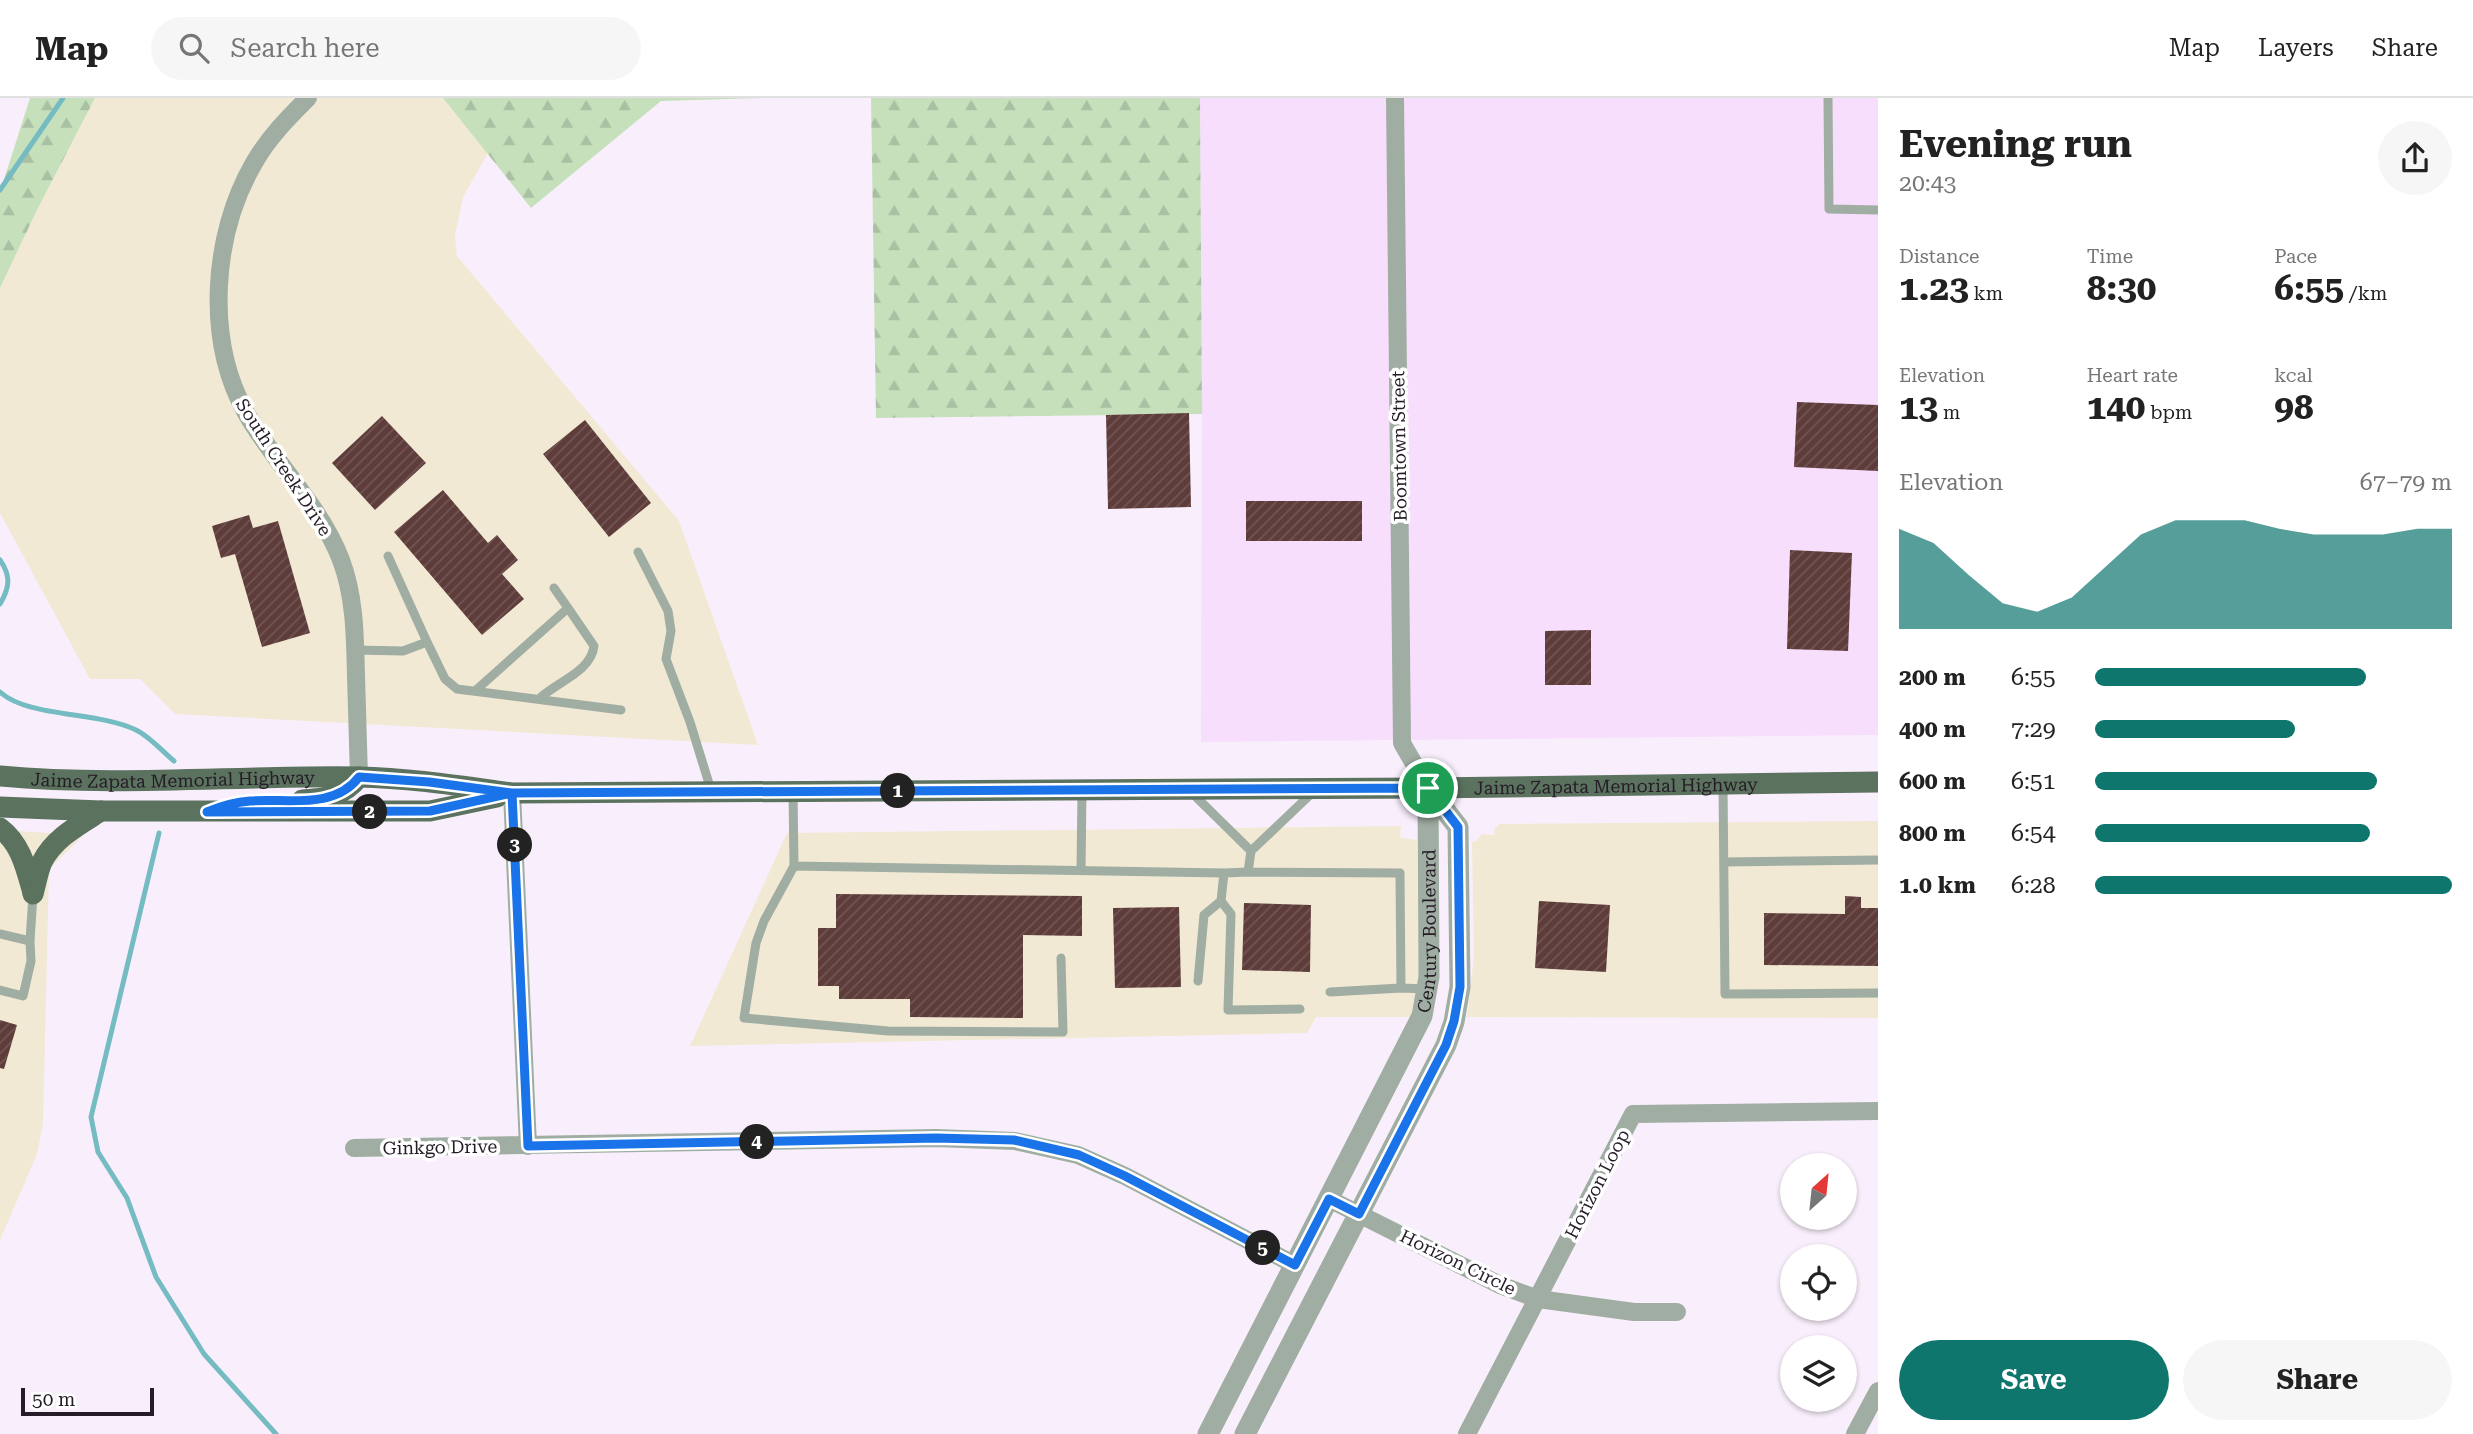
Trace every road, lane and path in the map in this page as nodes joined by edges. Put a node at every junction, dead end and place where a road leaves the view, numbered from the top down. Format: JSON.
{"nodes":[{"id":1,"x":308,"y":98,"type":"edge"},
{"id":2,"x":1395,"y":98,"type":"edge"},
{"id":3,"x":1828,"y":98,"type":"edge"},
{"id":4,"x":1878,"y":210,"type":"edge"},
{"id":5,"x":638,"y":552,"type":"dead end"},
{"id":6,"x":388,"y":556,"type":"dead end"},
{"id":7,"x":554,"y":587,"type":"dead end"},
{"id":8,"x":568,"y":608,"type":"junction"},
{"id":9,"x":427,"y":642,"type":"junction"},
{"id":10,"x":355,"y":650,"type":"junction"},
{"id":11,"x":475,"y":691,"type":"junction"},
{"id":12,"x":539,"y":699,"type":"junction"},
{"id":13,"x":621,"y":710,"type":"dead end"},
{"id":14,"x":0,"y":776,"type":"edge"},
{"id":15,"x":359,"y":777,"type":"junction"},
{"id":16,"x":1878,"y":782,"type":"edge"},
{"id":17,"x":1723,"y":784,"type":"junction"},
{"id":18,"x":1428,"y":788,"type":"junction"},
{"id":19,"x":1188,"y":789,"type":"junction"},
{"id":20,"x":1316,"y":789,"type":"junction"},
{"id":21,"x":1082,"y":790,"type":"junction"},
{"id":22,"x":711,"y":792,"type":"junction"},
{"id":23,"x":793,"y":792,"type":"junction"},
{"id":24,"x":512,"y":793,"type":"junction"},
{"id":25,"x":0,"y":807,"type":"edge"},
{"id":26,"x":101,"y":811,"type":"junction"},
{"id":27,"x":207,"y":812,"type":"junction"},
{"id":28,"x":0,"y":828,"type":"edge"},
{"id":29,"x":1251,"y":851,"type":"junction"},
{"id":30,"x":1878,"y":860,"type":"edge"},
{"id":31,"x":1725,"y":862,"type":"junction"},
{"id":32,"x":794,"y":866,"type":"junction"},
{"id":33,"x":1081,"y":870,"type":"junction"},
{"id":34,"x":1248,"y":872,"type":"junction"},
{"id":35,"x":1224,"y":873,"type":"junction"},
{"id":36,"x":33,"y":894,"type":"junction"},
{"id":37,"x":1221,"y":901,"type":"junction"},
{"id":38,"x":0,"y":934,"type":"edge"},
{"id":39,"x":30,"y":941,"type":"junction"},
{"id":40,"x":1060,"y":958,"type":"dead end"},
{"id":41,"x":1198,"y":981,"type":"dead end"},
{"id":42,"x":1401,"y":988,"type":"junction"},
{"id":43,"x":1428,"y":989,"type":"junction"},
{"id":44,"x":0,"y":990,"type":"edge"},
{"id":45,"x":1330,"y":992,"type":"dead end"},
{"id":46,"x":1878,"y":993,"type":"edge"},
{"id":47,"x":1300,"y":1009,"type":"dead end"},
{"id":48,"x":1878,"y":1111,"type":"edge"},
{"id":49,"x":528,"y":1146,"type":"junction"},
{"id":50,"x":354,"y":1148,"type":"dead end"},
{"id":51,"x":1329,"y":1199,"type":"junction"},
{"id":52,"x":1359,"y":1214,"type":"junction"},
{"id":53,"x":1295,"y":1265,"type":"junction"},
{"id":54,"x":1538,"y":1299,"type":"junction"},
{"id":55,"x":1677,"y":1312,"type":"dead end"},
{"id":56,"x":1878,"y":1391,"type":"edge"},
{"id":57,"x":1208,"y":1434,"type":"edge"},
{"id":58,"x":1245,"y":1434,"type":"edge"},
{"id":59,"x":1467,"y":1434,"type":"edge"},
{"id":60,"x":1854,"y":1434,"type":"edge"}],
"edges":[{"from":1,"to":10,"type":"street","name":"South Creek Drive"},
{"from":2,"to":18,"type":"street","name":"Boomtown Street"},
{"from":3,"to":4,"type":"lane"},
{"from":5,"to":22,"type":"lane"},
{"from":6,"to":9,"type":"lane"},
{"from":7,"to":8,"type":"lane"},
{"from":8,"to":11,"type":"lane"},
{"from":8,"to":12,"type":"lane"},
{"from":9,"to":10,"type":"lane"},
{"from":9,"to":11,"type":"lane"},
{"from":10,"to":15,"type":"street","name":"South Creek Drive"},
{"from":11,"to":12,"type":"lane"},
{"from":12,"to":13,"type":"lane"},
{"from":14,"to":15,"type":"main road","name":"Jaime Zapata Memorial Highway"},
{"from":15,"to":24,"type":"main road","name":"Jaime Zapata Memorial Highway"},
{"from":15,"to":27,"type":"main road"},
{"from":16,"to":17,"type":"main road","name":"Jaime Zapata Memorial Highway"},
{"from":17,"to":18,"type":"main road","name":"Jaime Zapata Memorial Highway"},
{"from":17,"to":31,"type":"lane"},
{"from":18,"to":20,"type":"main road","name":"Jaime Zapata Memorial Highway"},
{"from":18,"to":43,"type":"street","name":"Century Boulevard"},
{"from":18,"to":52,"type":"street","name":"Century Boulevard"},
{"from":19,"to":20,"type":"main road","name":"Jaime Zapata Memorial Highway"},
{"from":19,"to":21,"type":"main road","name":"Jaime Zapata Memorial Highway"},
{"from":19,"to":29,"type":"lane"},
{"from":20,"to":29,"type":"lane"},
{"from":21,"to":23,"type":"main road","name":"Jaime Zapata Memorial Highway"},
{"from":21,"to":33,"type":"lane"},
{"from":22,"to":23,"type":"main road","name":"Jaime Zapata Memorial Highway"},
{"from":22,"to":24,"type":"main road","name":"Jaime Zapata Memorial Highway"},
{"from":23,"to":32,"type":"lane"},
{"from":24,"to":27,"type":"main road","name":"Jaime Zapata Memorial Highway"},
{"from":24,"to":49,"type":"street"},
{"from":25,"to":26,"type":"main road","name":"Jaime Zapata Memorial Highway"},
{"from":26,"to":27,"type":"main road","name":"Jaime Zapata Memorial Highway"},
{"from":26,"to":36,"type":"main road"},
{"from":28,"to":36,"type":"main road"},
{"from":29,"to":34,"type":"lane"},
{"from":30,"to":31,"type":"lane"},
{"from":31,"to":46,"type":"lane"},
{"from":32,"to":33,"type":"lane"},
{"from":32,"to":40,"type":"lane"},
{"from":33,"to":35,"type":"lane"},
{"from":34,"to":35,"type":"lane"},
{"from":34,"to":42,"type":"lane"},
{"from":35,"to":37,"type":"lane"},
{"from":36,"to":39,"type":"lane"},
{"from":37,"to":41,"type":"lane"},
{"from":37,"to":47,"type":"lane"},
{"from":38,"to":39,"type":"lane"},
{"from":39,"to":44,"type":"lane"},
{"from":42,"to":43,"type":"lane"},
{"from":42,"to":45,"type":"lane"},
{"from":43,"to":51,"type":"street","name":"Century Boulevard"},
{"from":48,"to":54,"type":"street","name":"Horizon Loop"},
{"from":49,"to":50,"type":"street","name":"Ginkgo Drive"},
{"from":49,"to":53,"type":"street","name":"Ginkgo Drive"},
{"from":51,"to":52,"type":"street","name":"Horizon Circle"},
{"from":51,"to":53,"type":"street","name":"Century Boulevard"},
{"from":52,"to":54,"type":"street","name":"Horizon Circle"},
{"from":52,"to":58,"type":"street","name":"Century Boulevard"},
{"from":53,"to":57,"type":"street","name":"Century Boulevard"},
{"from":54,"to":55,"type":"street","name":"Horizon Circle"},
{"from":54,"to":59,"type":"street","name":"Horizon Loop"},
{"from":56,"to":60,"type":"street"}]}
